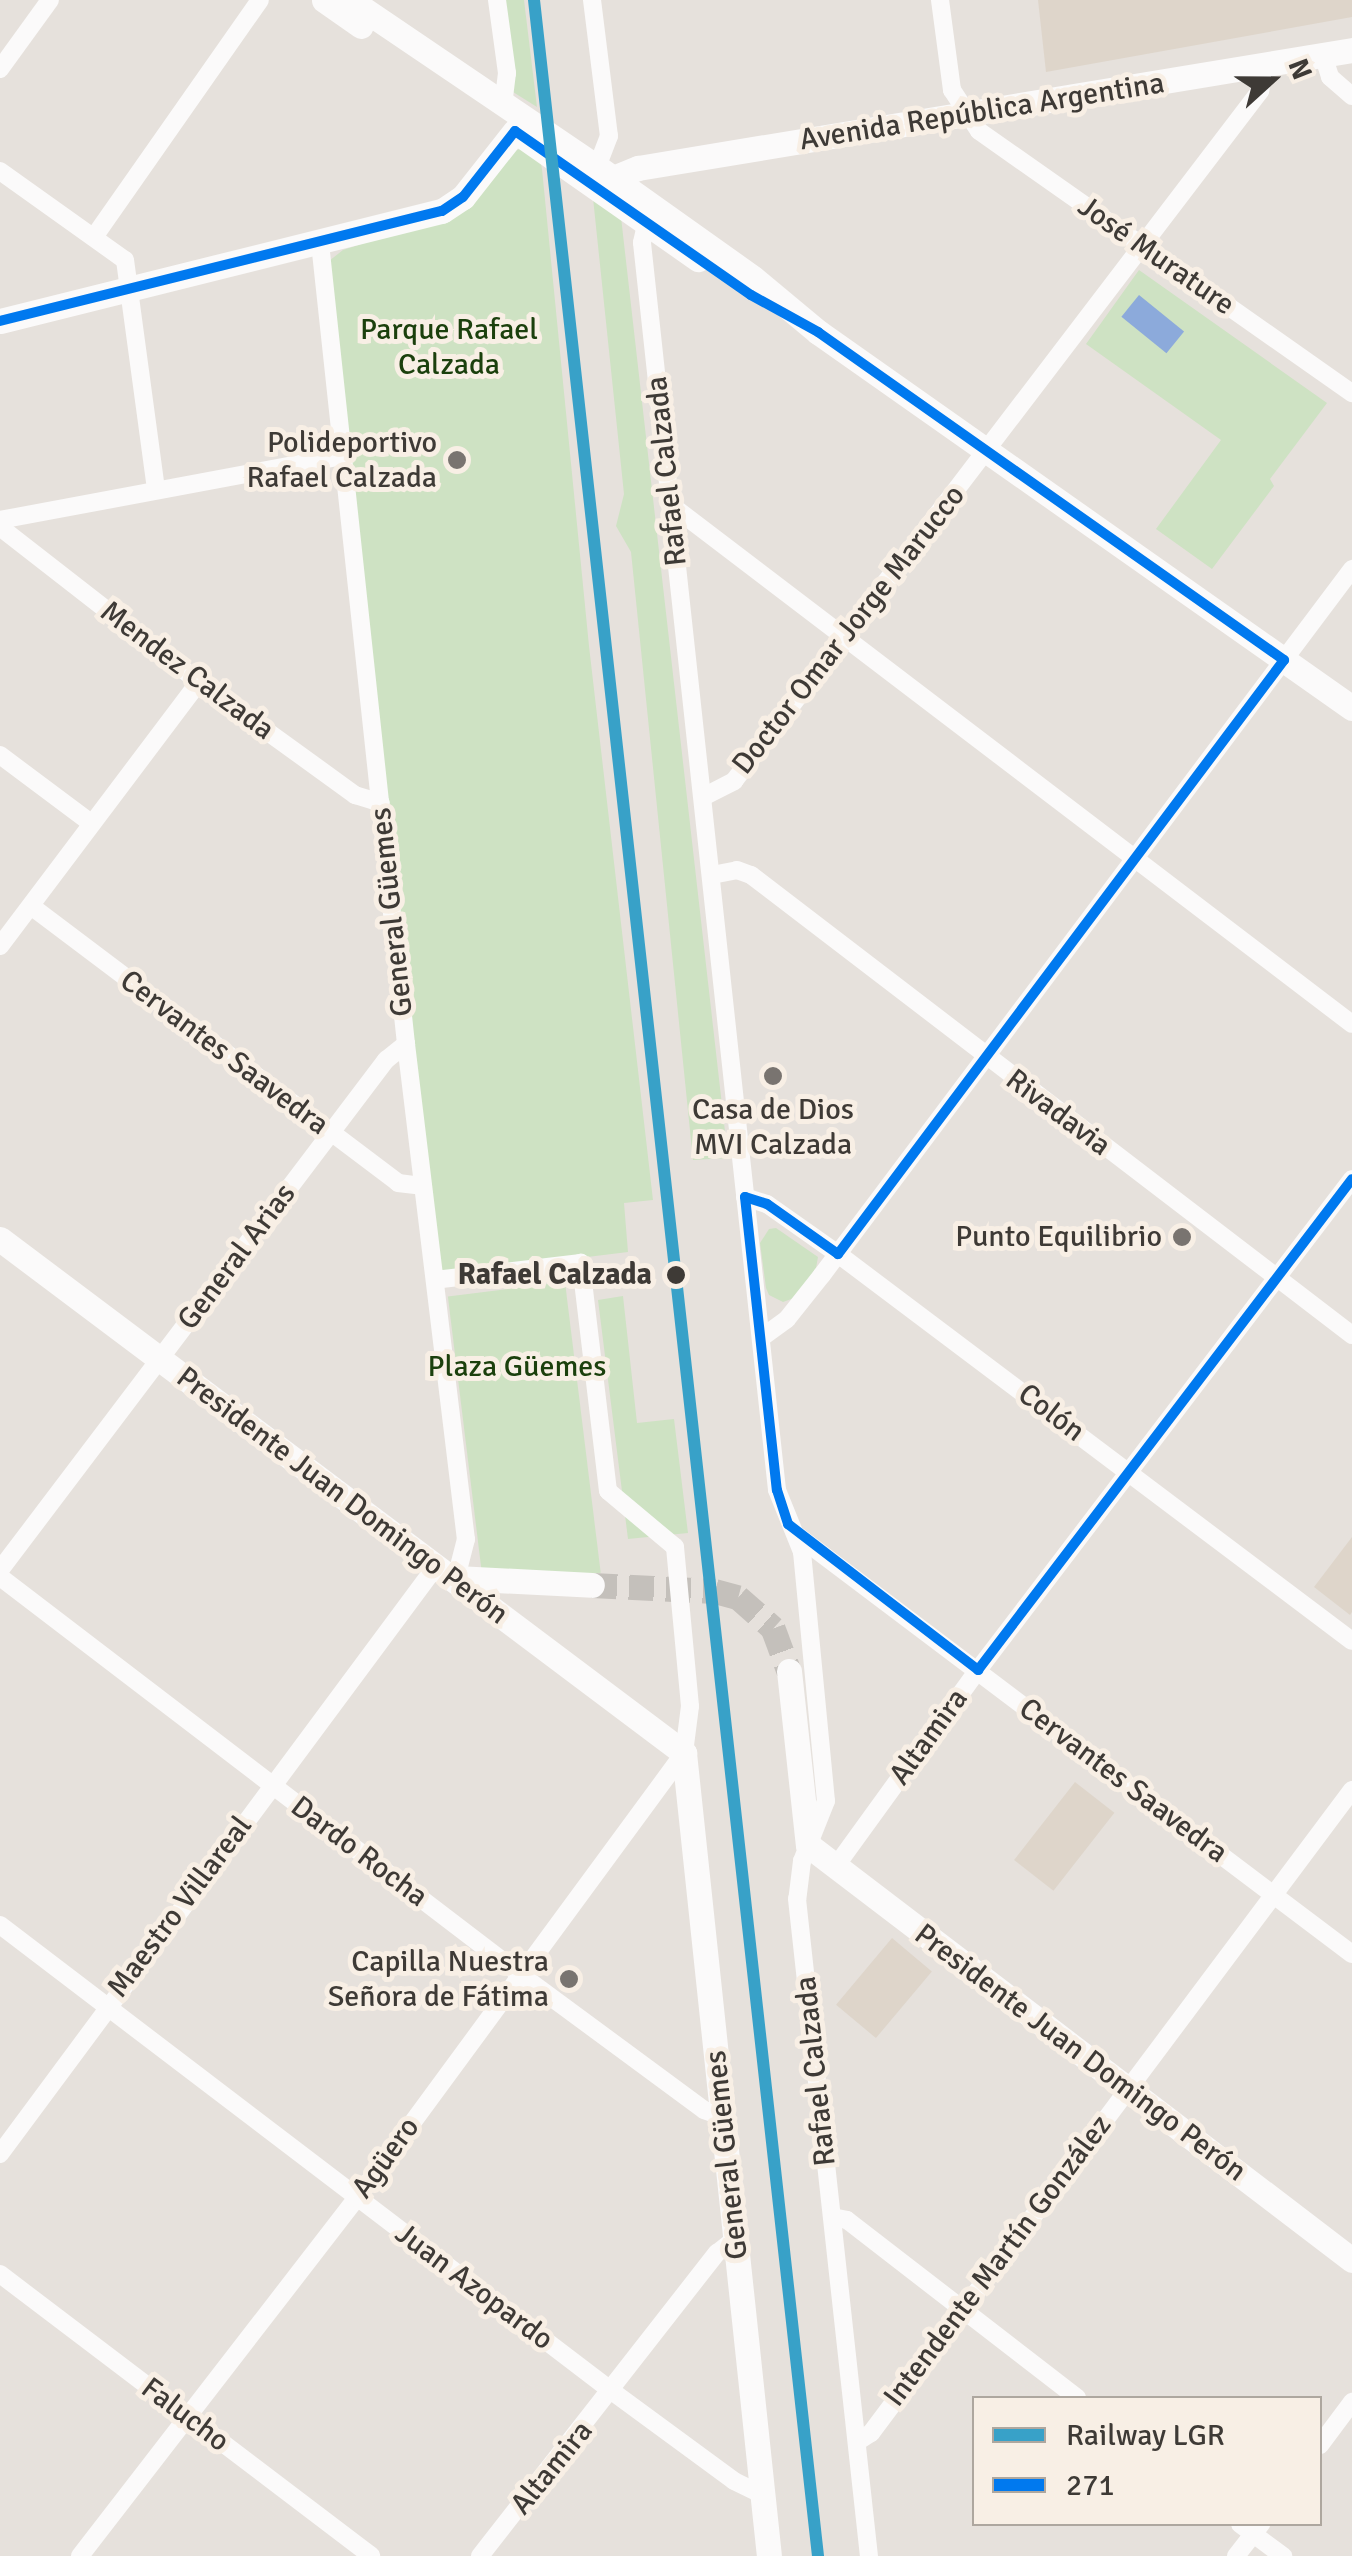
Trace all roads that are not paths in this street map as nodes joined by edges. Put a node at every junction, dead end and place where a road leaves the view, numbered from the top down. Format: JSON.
{"nodes":[{"id":1,"x":50,"y":0,"type":"edge"},
{"id":2,"x":260,"y":0,"type":"edge"},
{"id":3,"x":324,"y":0,"type":"edge"},
{"id":4,"x":350,"y":0,"type":"edge"},
{"id":5,"x":497,"y":0,"type":"edge"},
{"id":6,"x":592,"y":0,"type":"edge"},
{"id":7,"x":940,"y":0,"type":"edge"},
{"id":8,"x":1352,"y":50,"type":"edge"},
{"id":9,"x":1323,"y":55,"type":"junction"},
{"id":10,"x":1266,"y":65,"type":"junction"},
{"id":11,"x":0,"y":69,"type":"edge"},
{"id":12,"x":1352,"y":96,"type":"edge"},
{"id":13,"x":503,"y":104,"type":"junction"},
{"id":14,"x":964,"y":115,"type":"junction"},
{"id":15,"x":515,"y":132,"type":"junction"},
{"id":16,"x":0,"y":171,"type":"edge"},
{"id":17,"x":605,"y":172,"type":"junction"},
{"id":18,"x":646,"y":225,"type":"junction"},
{"id":19,"x":94,"y":237,"type":"junction"},
{"id":20,"x":320,"y":244,"type":"junction"},
{"id":21,"x":1142,"y":246,"type":"junction"},
{"id":22,"x":132,"y":288,"type":"junction"},
{"id":23,"x":0,"y":321,"type":"edge"},
{"id":24,"x":818,"y":332,"type":"junction"},
{"id":25,"x":1352,"y":393,"type":"edge"},
{"id":26,"x":987,"y":451,"type":"junction"},
{"id":27,"x":343,"y":456,"type":"junction"},
{"id":28,"x":156,"y":490,"type":"junction"},
{"id":29,"x":670,"y":504,"type":"junction"},
{"id":30,"x":0,"y":523,"type":"edge"},
{"id":31,"x":1352,"y":568,"type":"edge"},
{"id":32,"x":842,"y":635,"type":"junction"},
{"id":33,"x":1284,"y":660,"type":"junction"},
{"id":34,"x":199,"y":682,"type":"junction"},
{"id":35,"x":1352,"y":708,"type":"edge"},
{"id":36,"x":0,"y":755,"type":"edge"},
{"id":37,"x":703,"y":797,"type":"junction"},
{"id":38,"x":381,"y":803,"type":"junction"},
{"id":39,"x":90,"y":823,"type":"junction"},
{"id":40,"x":1135,"y":859,"type":"junction"},
{"id":41,"x":712,"y":876,"type":"junction"},
{"id":42,"x":31,"y":906,"type":"junction"},
{"id":43,"x":0,"y":946,"type":"edge"},
{"id":44,"x":1352,"y":1024,"type":"edge"},
{"id":45,"x":406,"y":1044,"type":"junction"},
{"id":46,"x":984,"y":1057,"type":"junction"},
{"id":47,"x":331,"y":1133,"type":"junction"},
{"id":48,"x":1352,"y":1179,"type":"edge"},
{"id":49,"x":422,"y":1186,"type":"junction"},
{"id":50,"x":744,"y":1197,"type":"junction"},
{"id":51,"x":0,"y":1240,"type":"edge"},
{"id":52,"x":838,"y":1254,"type":"junction"},
{"id":53,"x":1277,"y":1278,"type":"junction"},
{"id":54,"x":435,"y":1280,"type":"junction"},
{"id":55,"x":1352,"y":1334,"type":"edge"},
{"id":56,"x":761,"y":1338,"type":"junction"},
{"id":57,"x":159,"y":1360,"type":"junction"},
{"id":58,"x":1129,"y":1472,"type":"junction"},
{"id":59,"x":798,"y":1536,"type":"junction"},
{"id":60,"x":466,"y":1539,"type":"junction"},
{"id":61,"x":0,"y":1570,"type":"edge"},
{"id":62,"x":446,"y":1572,"type":"junction"},
{"id":63,"x":0,"y":1578,"type":"edge"},
{"id":64,"x":502,"y":1581,"type":"junction"},
{"id":65,"x":592,"y":1585,"type":"tunnel mouth"},
{"id":66,"x":1352,"y":1641,"type":"edge"},
{"id":67,"x":978,"y":1670,"type":"junction"},
{"id":68,"x":790,"y":1671,"type":"tunnel mouth"},
{"id":69,"x":684,"y":1753,"type":"junction"},
{"id":70,"x":271,"y":1786,"type":"junction"},
{"id":71,"x":1352,"y":1790,"type":"edge"},
{"id":72,"x":808,"y":1845,"type":"junction"},
{"id":73,"x":836,"y":1866,"type":"junction"},
{"id":74,"x":1272,"y":1894,"type":"junction"},
{"id":75,"x":0,"y":1925,"type":"edge"},
{"id":76,"x":1352,"y":1954,"type":"edge"},
{"id":77,"x":521,"y":1974,"type":"junction"},
{"id":78,"x":106,"y":2005,"type":"junction"},
{"id":79,"x":1125,"y":2089,"type":"junction"},
{"id":80,"x":723,"y":2117,"type":"junction"},
{"id":81,"x":0,"y":2154,"type":"edge"},
{"id":82,"x":357,"y":2198,"type":"junction"},
{"id":83,"x":832,"y":2218,"type":"junction"},
{"id":84,"x":735,"y":2240,"type":"junction"},
{"id":85,"x":1352,"y":2260,"type":"edge"},
{"id":86,"x":0,"y":2274,"type":"edge"},
{"id":87,"x":960,"y":2309,"type":"junction"},
{"id":88,"x":613,"y":2392,"type":"junction"},
{"id":89,"x":1074,"y":2396,"type":"edge"},
{"id":90,"x":1352,"y":2402,"type":"edge"},
{"id":91,"x":188,"y":2417,"type":"junction"},
{"id":92,"x":857,"y":2442,"type":"junction"},
{"id":93,"x":1322,"y":2443,"type":"edge"},
{"id":94,"x":762,"y":2494,"type":"junction"},
{"id":95,"x":1251,"y":2527,"type":"edge"},
{"id":96,"x":80,"y":2556,"type":"edge"},
{"id":97,"x":371,"y":2556,"type":"edge"},
{"id":98,"x":480,"y":2556,"type":"edge"},
{"id":99,"x":770,"y":2556,"type":"edge"},
{"id":100,"x":869,"y":2556,"type":"edge"},
{"id":101,"x":1236,"y":2556,"type":"edge"},
{"id":102,"x":1283,"y":2556,"type":"edge"}],
"edges":[{"from":1,"to":11,"type":"street"},
{"from":2,"to":19,"type":"street"},
{"from":3,"to":15,"type":"main road"},
{"from":4,"to":13,"type":"main road"},
{"from":5,"to":13,"type":"street"},
{"from":6,"to":17,"type":"street"},
{"from":7,"to":14,"type":"street"},
{"from":8,"to":9,"type":"main road","name":"Avenida República Argentina"},
{"from":9,"to":10,"type":"main road","name":"Avenida República Argentina"},
{"from":9,"to":12,"type":"street"},
{"from":10,"to":14,"type":"main road","name":"Avenida República Argentina"},
{"from":10,"to":21,"type":"street","name":"Doctor Omar Jorge Marucco"},
{"from":13,"to":17,"type":"main road"},
{"from":14,"to":17,"type":"main road","name":"Avenida República Argentina"},
{"from":14,"to":21,"type":"street","name":"José Murature"},
{"from":15,"to":18,"type":"main road"},
{"from":15,"to":20,"type":"main road"},
{"from":16,"to":19,"type":"street"},
{"from":17,"to":24,"type":"main road"},
{"from":18,"to":24,"type":"main road"},
{"from":18,"to":29,"type":"street","name":"Rafael Calzada"},
{"from":19,"to":22,"type":"street"},
{"from":20,"to":22,"type":"main road"},
{"from":20,"to":27,"type":"street","name":"General Güemes"},
{"from":21,"to":25,"type":"street","name":"José Murature"},
{"from":21,"to":26,"type":"street","name":"Doctor Omar Jorge Marucco"},
{"from":22,"to":23,"type":"main road"},
{"from":22,"to":28,"type":"street"},
{"from":24,"to":26,"type":"main road"},
{"from":26,"to":32,"type":"street","name":"Doctor Omar Jorge Marucco"},
{"from":26,"to":33,"type":"main road"},
{"from":27,"to":28,"type":"street"},
{"from":27,"to":38,"type":"street","name":"General Güemes"},
{"from":28,"to":30,"type":"street"},
{"from":29,"to":32,"type":"street"},
{"from":29,"to":37,"type":"street","name":"Rafael Calzada"},
{"from":30,"to":34,"type":"street","name":"Mendez Calzada"},
{"from":31,"to":33,"type":"street"},
{"from":32,"to":37,"type":"street","name":"Doctor Omar Jorge Marucco"},
{"from":32,"to":40,"type":"street"},
{"from":33,"to":35,"type":"main road"},
{"from":33,"to":40,"type":"street"},
{"from":34,"to":38,"type":"street","name":"Mendez Calzada"},
{"from":34,"to":39,"type":"street"},
{"from":36,"to":39,"type":"street"},
{"from":37,"to":41,"type":"street","name":"Rafael Calzada"},
{"from":38,"to":45,"type":"street","name":"General Güemes"},
{"from":39,"to":42,"type":"street"},
{"from":40,"to":44,"type":"street"},
{"from":40,"to":46,"type":"street"},
{"from":41,"to":46,"type":"street","name":"Rivadavia"},
{"from":41,"to":50,"type":"street","name":"Rafael Calzada"},
{"from":42,"to":43,"type":"street"},
{"from":42,"to":47,"type":"street","name":"Cervantes Saavedra"},
{"from":45,"to":47,"type":"street","name":"General Arias"},
{"from":45,"to":49,"type":"street","name":"General Güemes"},
{"from":46,"to":52,"type":"street"},
{"from":46,"to":53,"type":"street","name":"Rivadavia"},
{"from":47,"to":49,"type":"street","name":"Cervantes Saavedra"},
{"from":47,"to":57,"type":"street","name":"General Arias"},
{"from":48,"to":53,"type":"street","name":"Altamira"},
{"from":49,"to":54,"type":"street","name":"General Güemes"},
{"from":50,"to":52,"type":"street","name":"Colón"},
{"from":50,"to":56,"type":"street","name":"Rafael Calzada"},
{"from":51,"to":57,"type":"main road","name":"Presidente Juan Domingo Perón"},
{"from":52,"to":56,"type":"street"},
{"from":52,"to":58,"type":"street","name":"Colón"},
{"from":53,"to":55,"type":"street","name":"Rivadavia"},
{"from":53,"to":58,"type":"street","name":"Altamira"},
{"from":54,"to":60,"type":"street","name":"General Güemes"},
{"from":54,"to":69,"type":"street"},
{"from":56,"to":59,"type":"street","name":"Rafael Calzada"},
{"from":57,"to":61,"type":"street","name":"General Arias"},
{"from":57,"to":62,"type":"main road","name":"Presidente Juan Domingo Perón"},
{"from":58,"to":66,"type":"street","name":"Colón"},
{"from":58,"to":67,"type":"street","name":"Altamira"},
{"from":59,"to":67,"type":"street","name":"Cervantes Saavedra"},
{"from":59,"to":72,"type":"street","name":"Rafael Calzada"},
{"from":60,"to":62,"type":"street","name":"General Güemes"},
{"from":60,"to":64,"type":"street"},
{"from":62,"to":64,"type":"main road"},
{"from":62,"to":69,"type":"main road","name":"Presidente Juan Domingo Perón"},
{"from":62,"to":70,"type":"street","name":"Maestro Villareal"},
{"from":63,"to":70,"type":"street","name":"Dardo Rocha"},
{"from":64,"to":65,"type":"main road"},
{"from":67,"to":73,"type":"street","name":"Altamira"},
{"from":67,"to":74,"type":"street","name":"Cervantes Saavedra"},
{"from":68,"to":72,"type":"main road"},
{"from":69,"to":77,"type":"street","name":"Agüero"},
{"from":69,"to":80,"type":"main road","name":"General Güemes"},
{"from":70,"to":77,"type":"street","name":"Dardo Rocha"},
{"from":70,"to":78,"type":"street","name":"Maestro Villareal"},
{"from":71,"to":74,"type":"street","name":"Intendente Martín González"},
{"from":72,"to":73,"type":"main road","name":"Presidente Juan Domingo Perón"},
{"from":72,"to":83,"type":"street","name":"Rafael Calzada"},
{"from":73,"to":79,"type":"main road","name":"Presidente Juan Domingo Perón"},
{"from":74,"to":76,"type":"street","name":"Cervantes Saavedra"},
{"from":74,"to":79,"type":"street","name":"Intendente Martín González"},
{"from":75,"to":78,"type":"street","name":"Juan Azopardo"},
{"from":77,"to":80,"type":"street","name":"Dardo Rocha"},
{"from":77,"to":82,"type":"street","name":"Agüero"},
{"from":78,"to":81,"type":"street","name":"Maestro Villareal"},
{"from":78,"to":82,"type":"street","name":"Juan Azopardo"},
{"from":79,"to":85,"type":"main road","name":"Presidente Juan Domingo Perón"},
{"from":79,"to":87,"type":"street","name":"Intendente Martín González"},
{"from":80,"to":84,"type":"main road","name":"General Güemes"},
{"from":82,"to":88,"type":"street","name":"Juan Azopardo"},
{"from":82,"to":91,"type":"street","name":"Agüero"},
{"from":83,"to":87,"type":"street"},
{"from":83,"to":92,"type":"street","name":"Rafael Calzada"},
{"from":84,"to":88,"type":"street","name":"Altamira"},
{"from":84,"to":94,"type":"main road","name":"General Güemes"},
{"from":86,"to":91,"type":"street","name":"Falucho"},
{"from":87,"to":89,"type":"street"},
{"from":87,"to":92,"type":"street","name":"Intendente Martín González"},
{"from":88,"to":94,"type":"street","name":"Juan Azopardo"},
{"from":88,"to":98,"type":"street","name":"Altamira"},
{"from":90,"to":93,"type":"street"},
{"from":91,"to":96,"type":"street","name":"Agüero"},
{"from":91,"to":97,"type":"street","name":"Falucho"},
{"from":92,"to":100,"type":"street","name":"Rafael Calzada"},
{"from":94,"to":99,"type":"main road","name":"General Güemes"},
{"from":95,"to":101,"type":"street"},
{"from":95,"to":102,"type":"street"}]}
